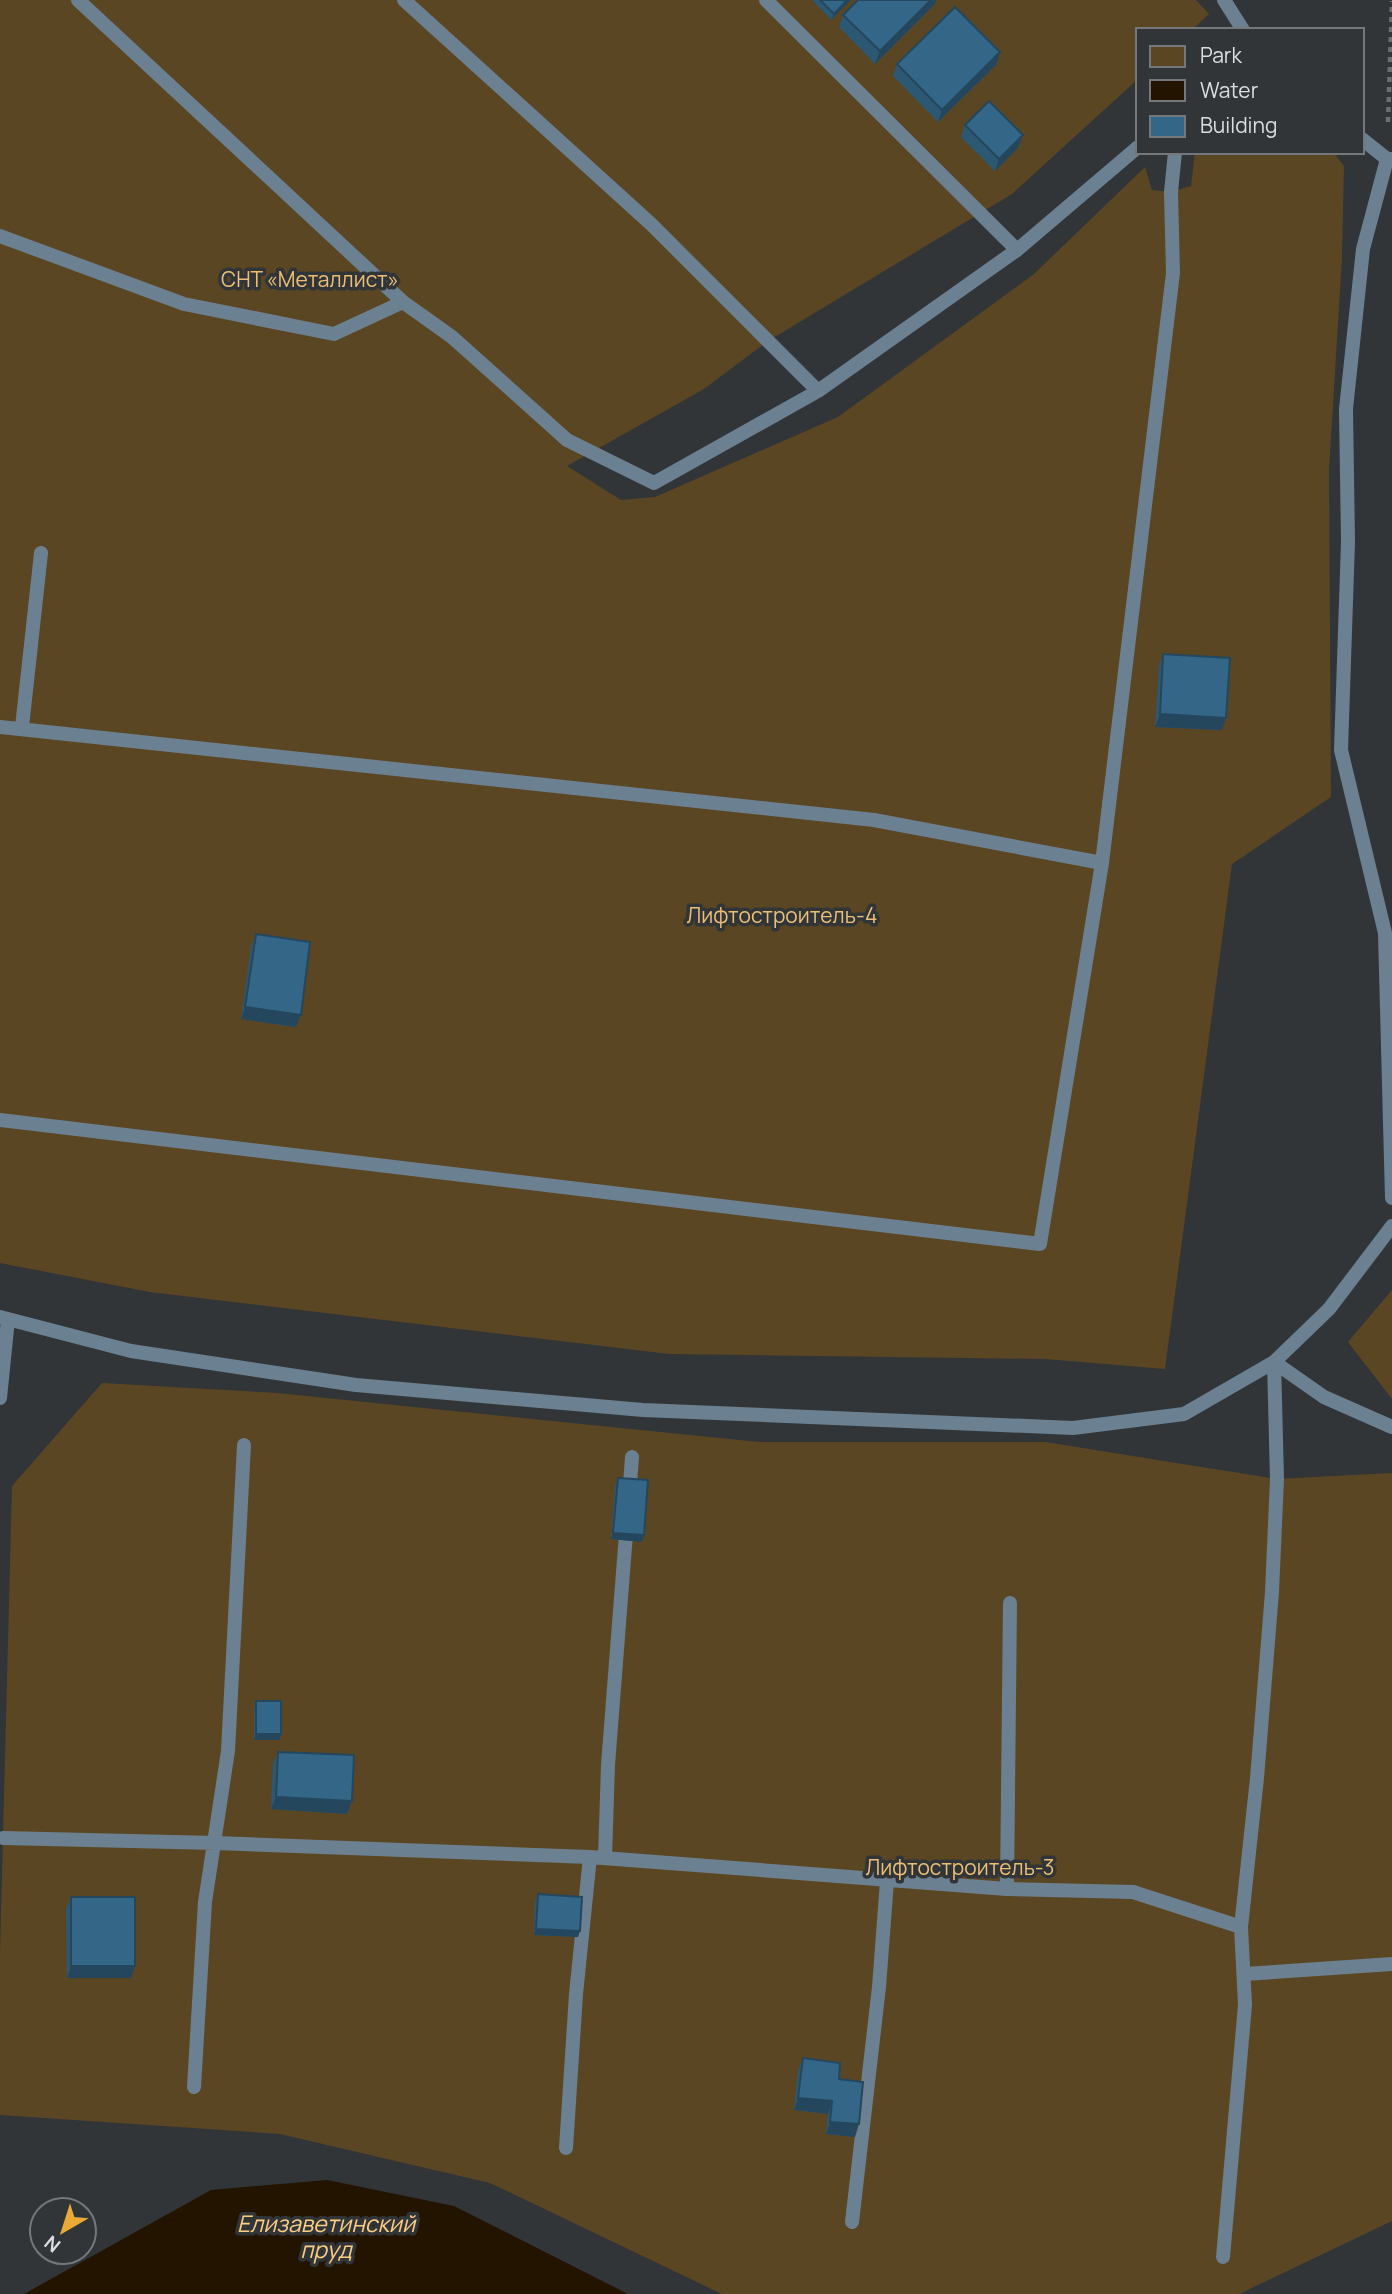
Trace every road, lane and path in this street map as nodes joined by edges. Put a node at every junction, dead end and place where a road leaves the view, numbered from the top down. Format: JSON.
{"nodes":[{"id":1,"x":78,"y":0,"type":"edge"},
{"id":2,"x":404,"y":0,"type":"edge"},
{"id":3,"x":766,"y":0,"type":"edge"},
{"id":4,"x":1224,"y":0,"type":"edge"},
{"id":5,"x":1392,"y":1,"type":"edge"},
{"id":6,"x":1242,"y":28,"type":"edge"},
{"id":7,"x":1364,"y":140,"type":"edge"},
{"id":8,"x":1136,"y":149,"type":"edge"},
{"id":9,"x":1175,"y":154,"type":"edge"},
{"id":10,"x":1389,"y":159,"type":"edge"},
{"id":11,"x":0,"y":236,"type":"edge"},
{"id":12,"x":1017,"y":250,"type":"junction"},
{"id":13,"x":403,"y":302,"type":"junction"},
{"id":14,"x":818,"y":391,"type":"junction"},
{"id":15,"x":41,"y":553,"type":"dead end"},
{"id":16,"x":0,"y":727,"type":"edge"},
{"id":17,"x":22,"y":727,"type":"junction"},
{"id":18,"x":1102,"y":863,"type":"junction"},
{"id":19,"x":1386,"y":905,"type":"edge"},
{"id":20,"x":0,"y":1120,"type":"edge"},
{"id":21,"x":1392,"y":1198,"type":"edge"},
{"id":22,"x":1392,"y":1226,"type":"edge"},
{"id":23,"x":4,"y":1318,"type":"edge"},
{"id":24,"x":1274,"y":1362,"type":"junction"},
{"id":25,"x":0,"y":1398,"type":"edge"},
{"id":26,"x":1392,"y":1427,"type":"edge"},
{"id":27,"x":244,"y":1445,"type":"dead end"},
{"id":28,"x":632,"y":1457,"type":"dead end"},
{"id":29,"x":1010,"y":1603,"type":"dead end"},
{"id":30,"x":3,"y":1838,"type":"dead end"},
{"id":31,"x":216,"y":1843,"type":"junction"},
{"id":32,"x":597,"y":1858,"type":"junction"},
{"id":33,"x":887,"y":1881,"type":"junction"},
{"id":34,"x":1007,"y":1889,"type":"junction"},
{"id":35,"x":1241,"y":1927,"type":"junction"},
{"id":36,"x":1392,"y":1964,"type":"edge"},
{"id":37,"x":1245,"y":1974,"type":"junction"},
{"id":38,"x":194,"y":2087,"type":"dead end"},
{"id":39,"x":566,"y":2147,"type":"dead end"},
{"id":40,"x":852,"y":2222,"type":"dead end"},
{"id":41,"x":1223,"y":2257,"type":"dead end"}],
"edges":[{"from":1,"to":13,"type":"lane"},
{"from":2,"to":14,"type":"lane"},
{"from":3,"to":12,"type":"lane"},
{"from":4,"to":6,"type":"lane"},
{"from":5,"to":10,"type":"path"},
{"from":7,"to":10,"type":"lane"},
{"from":8,"to":12,"type":"lane"},
{"from":9,"to":18,"type":"lane"},
{"from":10,"to":19,"type":"lane"},
{"from":11,"to":13,"type":"lane"},
{"from":12,"to":14,"type":"lane"},
{"from":13,"to":14,"type":"lane"},
{"from":15,"to":17,"type":"lane"},
{"from":16,"to":17,"type":"lane"},
{"from":17,"to":18,"type":"lane"},
{"from":18,"to":20,"type":"lane"},
{"from":19,"to":21,"type":"lane"},
{"from":22,"to":24,"type":"lane"},
{"from":23,"to":24,"type":"lane"},
{"from":23,"to":25,"type":"lane"},
{"from":24,"to":26,"type":"lane"},
{"from":24,"to":35,"type":"lane"},
{"from":27,"to":31,"type":"lane"},
{"from":28,"to":32,"type":"lane"},
{"from":29,"to":34,"type":"lane"},
{"from":30,"to":31,"type":"lane"},
{"from":31,"to":32,"type":"lane"},
{"from":31,"to":38,"type":"lane"},
{"from":32,"to":33,"type":"lane"},
{"from":32,"to":39,"type":"lane"},
{"from":33,"to":34,"type":"lane"},
{"from":33,"to":40,"type":"lane"},
{"from":34,"to":35,"type":"lane"},
{"from":35,"to":37,"type":"lane"},
{"from":36,"to":37,"type":"lane"},
{"from":37,"to":41,"type":"lane"}]}
